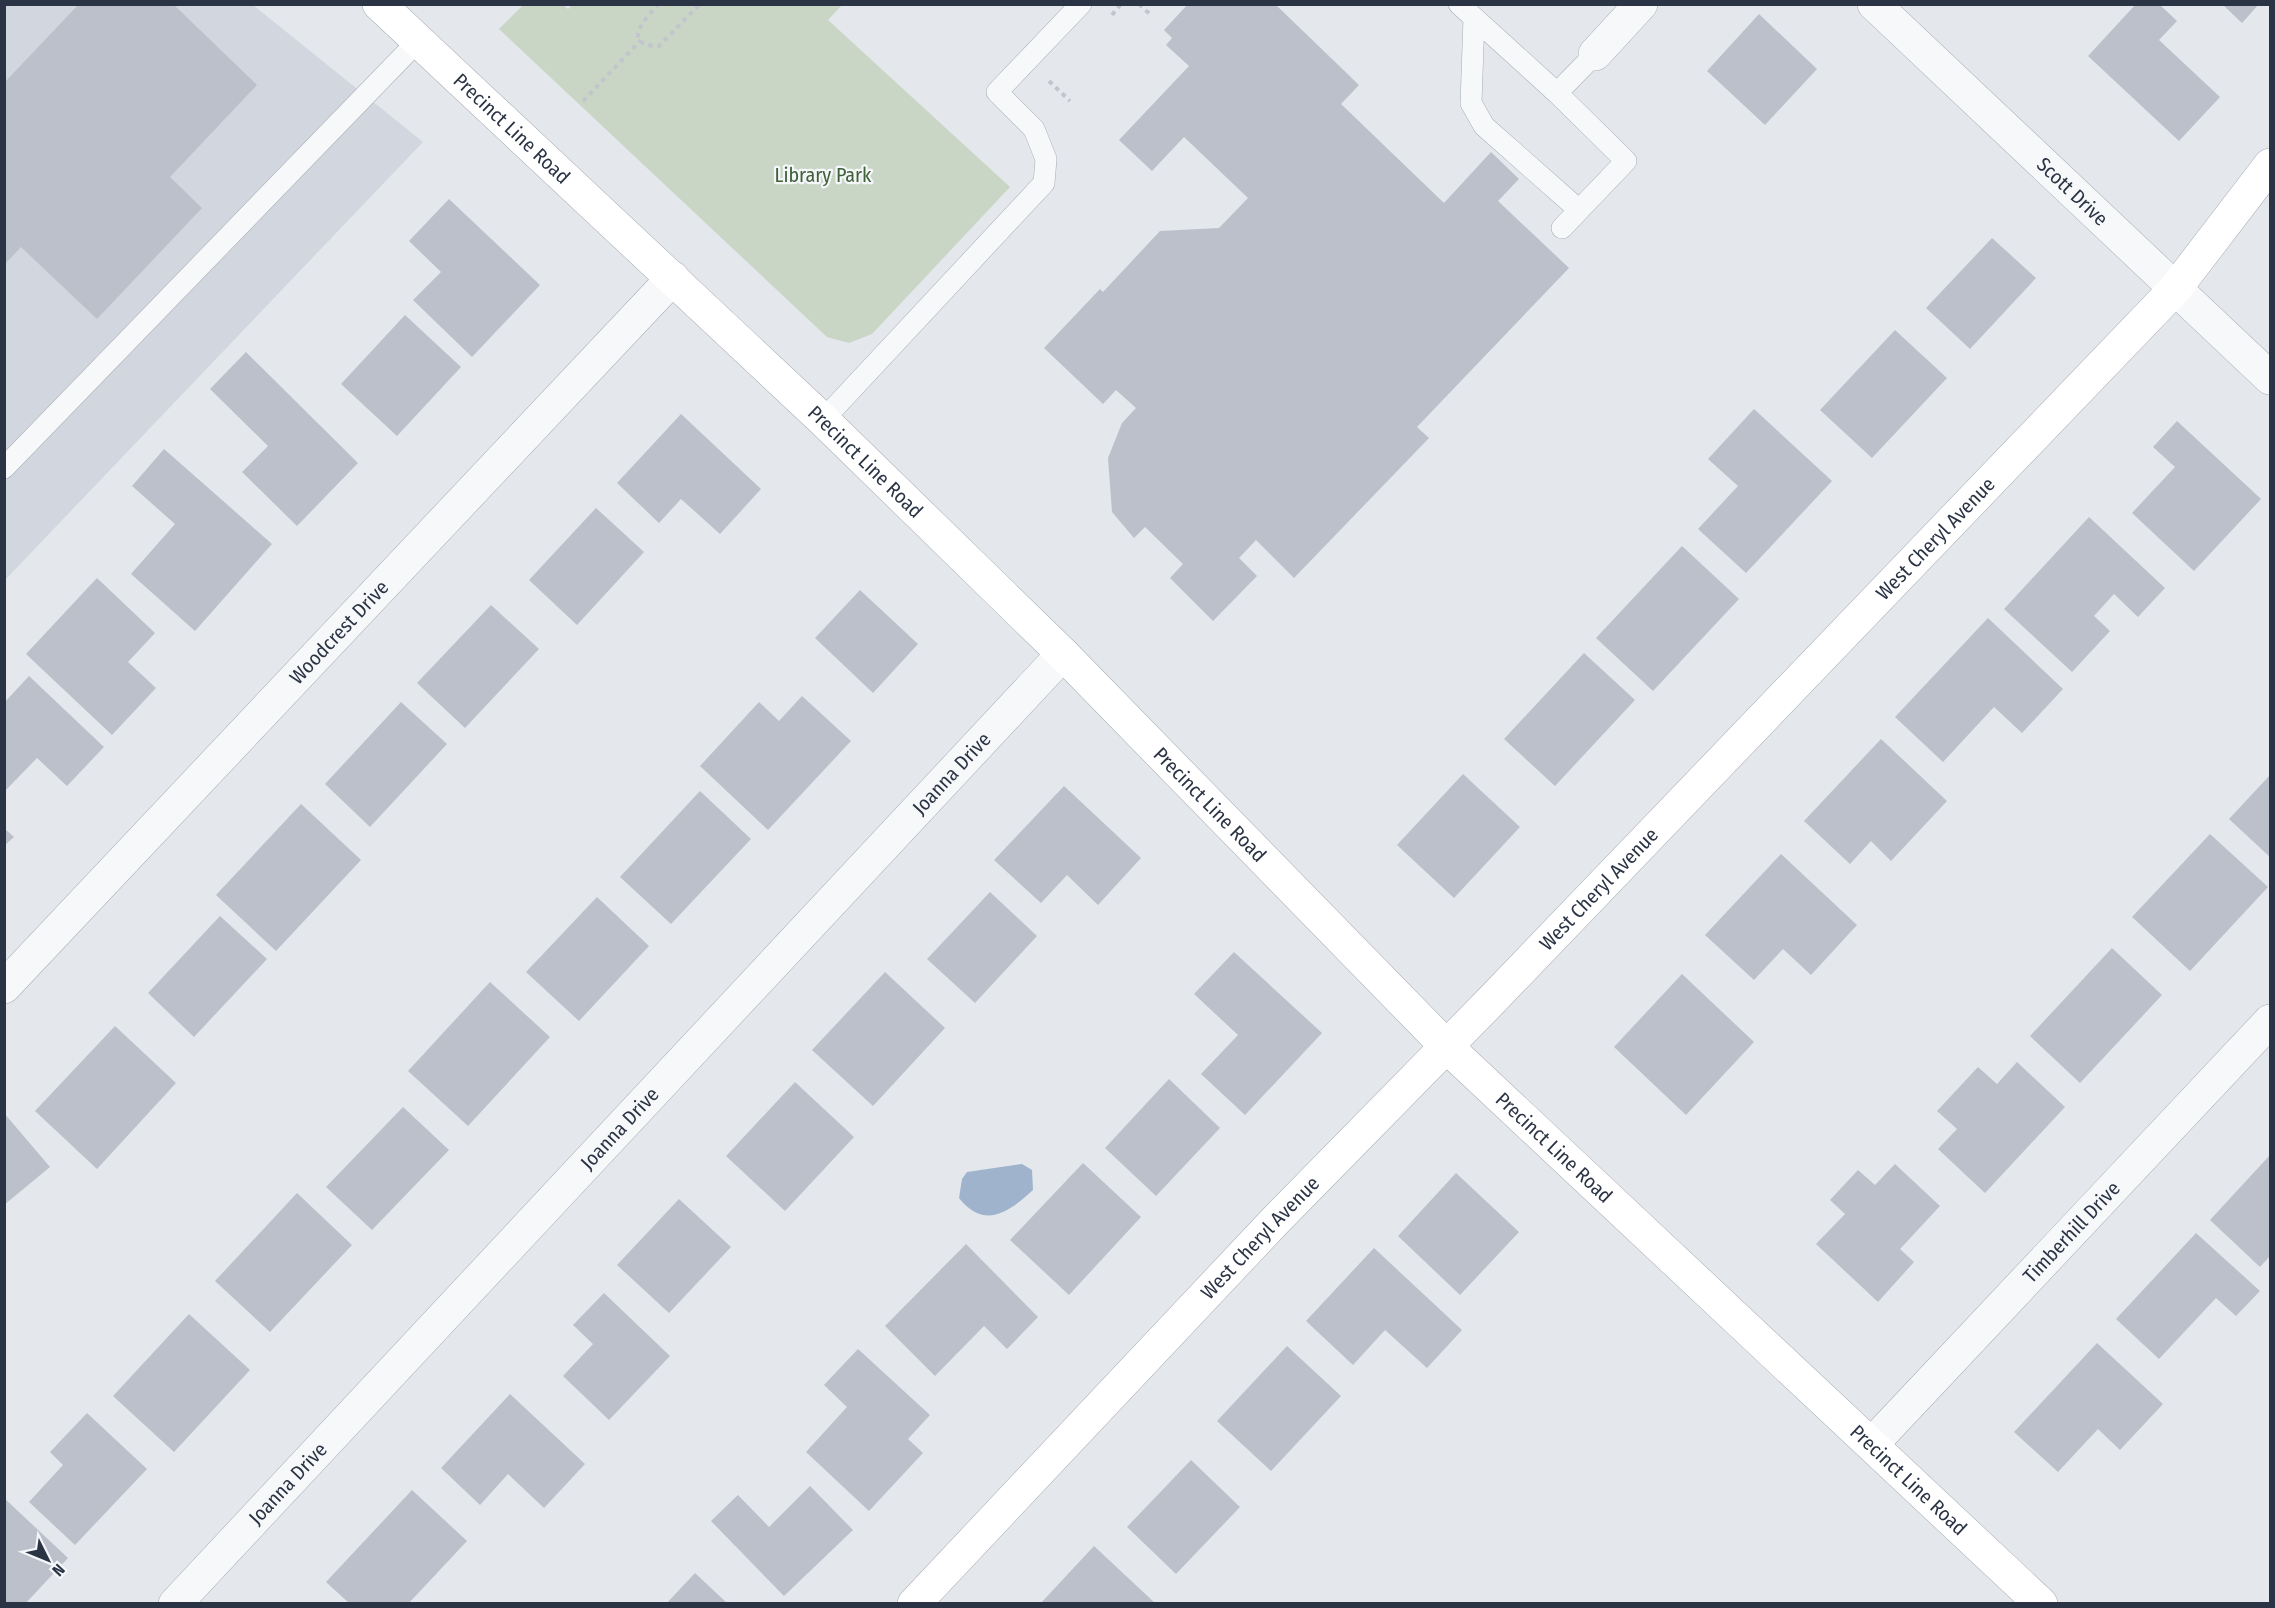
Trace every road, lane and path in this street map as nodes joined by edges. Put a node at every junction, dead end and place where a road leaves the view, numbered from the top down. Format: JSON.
{"nodes":[{"id":1,"x":379,"y":4,"type":"edge"},
{"id":2,"x":659,"y":4,"type":"edge"},
{"id":3,"x":700,"y":4,"type":"edge"},
{"id":4,"x":1081,"y":4,"type":"edge"},
{"id":5,"x":1140,"y":4,"type":"edge"},
{"id":6,"x":1641,"y":4,"type":"edge"},
{"id":7,"x":1874,"y":4,"type":"edge"},
{"id":8,"x":1467,"y":11,"type":"edge"},
{"id":9,"x":1152,"y":16,"type":"dead end"},
{"id":10,"x":641,"y":40,"type":"junction"},
{"id":11,"x":418,"y":41,"type":"junction"},
{"id":12,"x":1595,"y":54,"type":"joint"},
{"id":13,"x":1049,"y":81,"type":"dead end"},
{"id":14,"x":1557,"y":93,"type":"junction"},
{"id":15,"x":1070,"y":100,"type":"dead end"},
{"id":16,"x":584,"y":101,"type":"dead end"},
{"id":17,"x":2271,"y":165,"type":"edge"},
{"id":18,"x":1579,"y":210,"type":"junction"},
{"id":19,"x":1562,"y":228,"type":"dead end"},
{"id":20,"x":674,"y":278,"type":"junction"},
{"id":21,"x":2175,"y":289,"type":"junction"},
{"id":22,"x":2271,"y":378,"type":"edge"},
{"id":23,"x":823,"y":420,"type":"junction"},
{"id":24,"x":4,"y":468,"type":"edge"},
{"id":25,"x":1063,"y":654,"type":"junction"},
{"id":26,"x":4,"y":987,"type":"edge"},
{"id":27,"x":2271,"y":1021,"type":"edge"},
{"id":28,"x":1447,"y":1047,"type":"junction"},
{"id":29,"x":1872,"y":1444,"type":"junction"},
{"id":30,"x":175,"y":1604,"type":"edge"},
{"id":31,"x":914,"y":1604,"type":"edge"},
{"id":32,"x":2041,"y":1604,"type":"edge"}],
"edges":[{"from":1,"to":11,"type":"main road","name":"Precinct Line Road"},
{"from":2,"to":10,"type":"path"},
{"from":3,"to":10,"type":"path"},
{"from":4,"to":23,"type":"lane"},
{"from":5,"to":9,"type":"path"},
{"from":6,"to":12,"type":"street"},
{"from":7,"to":21,"type":"street","name":"Scott Drive"},
{"from":8,"to":14,"type":"lane"},
{"from":8,"to":18,"type":"lane"},
{"from":10,"to":16,"type":"path"},
{"from":11,"to":20,"type":"main road","name":"Precinct Line Road"},
{"from":11,"to":24,"type":"lane"},
{"from":12,"to":14,"type":"lane"},
{"from":13,"to":15,"type":"path"},
{"from":14,"to":18,"type":"lane"},
{"from":17,"to":21,"type":"main road","name":"West Cheryl Avenue"},
{"from":18,"to":19,"type":"lane"},
{"from":20,"to":23,"type":"main road","name":"Precinct Line Road"},
{"from":20,"to":26,"type":"street","name":"Woodcrest Drive"},
{"from":21,"to":22,"type":"street","name":"Scott Drive"},
{"from":21,"to":28,"type":"main road","name":"West Cheryl Avenue"},
{"from":23,"to":25,"type":"main road","name":"Precinct Line Road"},
{"from":25,"to":28,"type":"main road","name":"Precinct Line Road"},
{"from":25,"to":30,"type":"street","name":"Joanna Drive"},
{"from":27,"to":29,"type":"street","name":"Timberhill Drive"},
{"from":28,"to":29,"type":"main road","name":"Precinct Line Road"},
{"from":28,"to":31,"type":"main road","name":"West Cheryl Avenue"},
{"from":29,"to":32,"type":"main road","name":"Precinct Line Road"}]}
